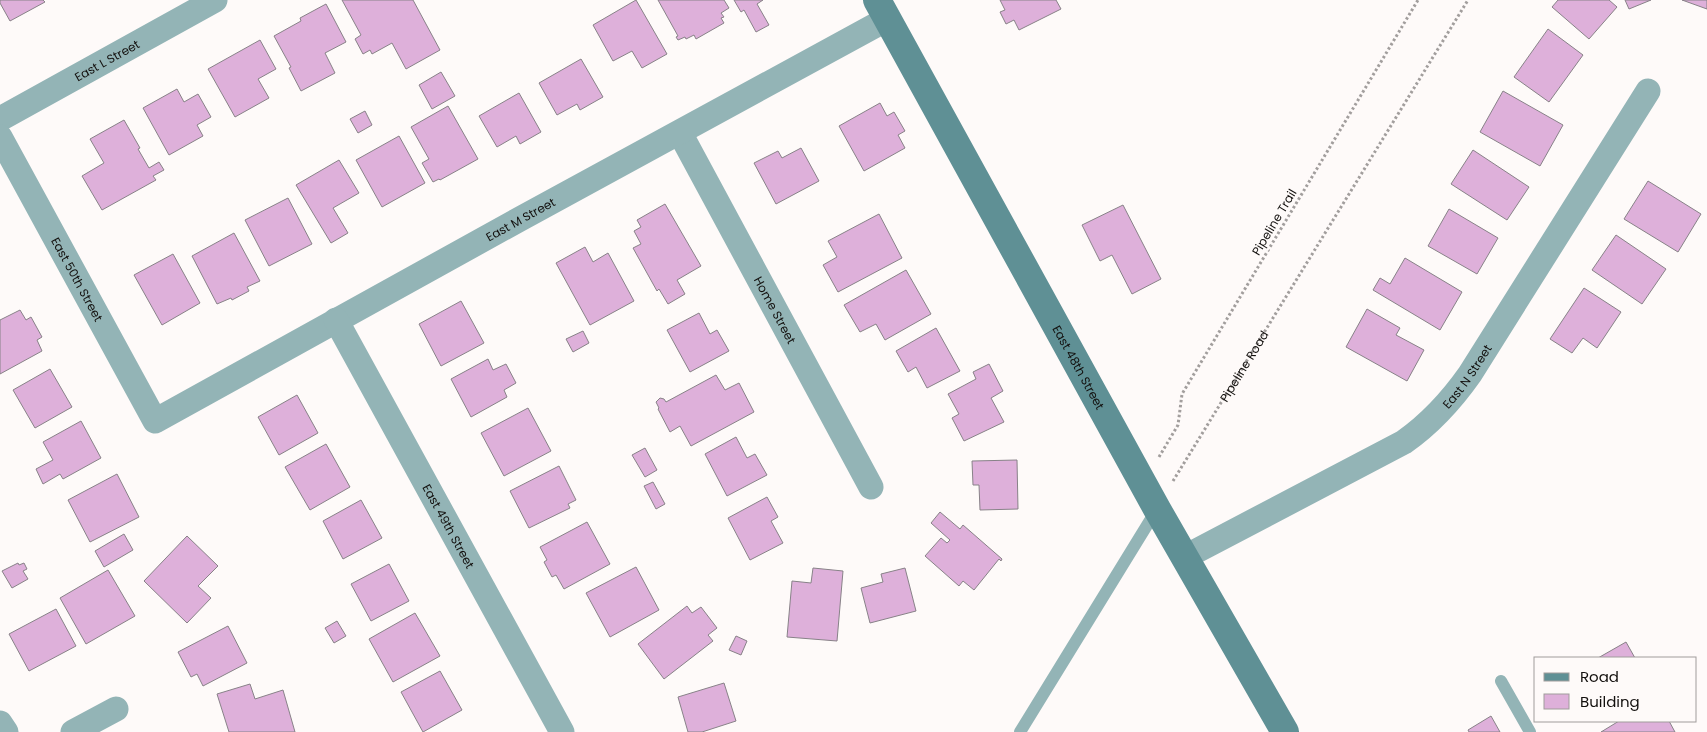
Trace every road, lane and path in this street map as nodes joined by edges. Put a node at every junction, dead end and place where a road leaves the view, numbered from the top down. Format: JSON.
{"nodes":[{"id":1,"x":215,"y":0,"type":"edge"},
{"id":2,"x":1418,"y":0,"type":"edge"},
{"id":3,"x":1468,"y":0,"type":"edge"},
{"id":4,"x":882,"y":10,"type":"edge"},
{"id":5,"x":1648,"y":91,"type":"dead end"},
{"id":6,"x":0,"y":119,"type":"edge"},
{"id":7,"x":680,"y":133,"type":"junction"},
{"id":8,"x":0,"y":137,"type":"edge"},
{"id":9,"x":336,"y":320,"type":"junction"},
{"id":10,"x":155,"y":421,"type":"joint"},
{"id":11,"x":1160,"y":457,"type":"dead end"},
{"id":12,"x":871,"y":487,"type":"dead end"},
{"id":13,"x":1157,"y":508,"type":"junction"},
{"id":14,"x":1185,"y":557,"type":"junction"},
{"id":15,"x":1500,"y":681,"type":"dead end"},
{"id":16,"x":116,"y":709,"type":"dead end"},
{"id":17,"x":0,"y":723,"type":"edge"},
{"id":18,"x":6,"y":732,"type":"edge"},
{"id":19,"x":73,"y":732,"type":"edge"},
{"id":20,"x":562,"y":732,"type":"edge"},
{"id":21,"x":1020,"y":732,"type":"edge"},
{"id":22,"x":1285,"y":732,"type":"edge"},
{"id":23,"x":1530,"y":732,"type":"edge"}],
"edges":[{"from":1,"to":6,"type":"street","name":"East L Street"},
{"from":2,"to":11,"type":"path","name":"Pipeline Trail"},
{"from":3,"to":13,"type":"path","name":"Pipeline Road"},
{"from":4,"to":7,"type":"street","name":"East M Street"},
{"from":4,"to":13,"type":"street","name":"East 48th Street"},
{"from":5,"to":14,"type":"street","name":"East N Street"},
{"from":7,"to":9,"type":"street","name":"East M Street"},
{"from":7,"to":12,"type":"street","name":"Home Street"},
{"from":8,"to":10,"type":"street","name":"East 50th Street"},
{"from":9,"to":10,"type":"street","name":"East M Street"},
{"from":9,"to":20,"type":"street","name":"East 49th Street"},
{"from":13,"to":14,"type":"street","name":"East 48th Street"},
{"from":13,"to":21,"type":"lane"},
{"from":14,"to":22,"type":"street","name":"East 48th Street"},
{"from":15,"to":23,"type":"lane"},
{"from":16,"to":19,"type":"street"},
{"from":17,"to":18,"type":"street"}]}
